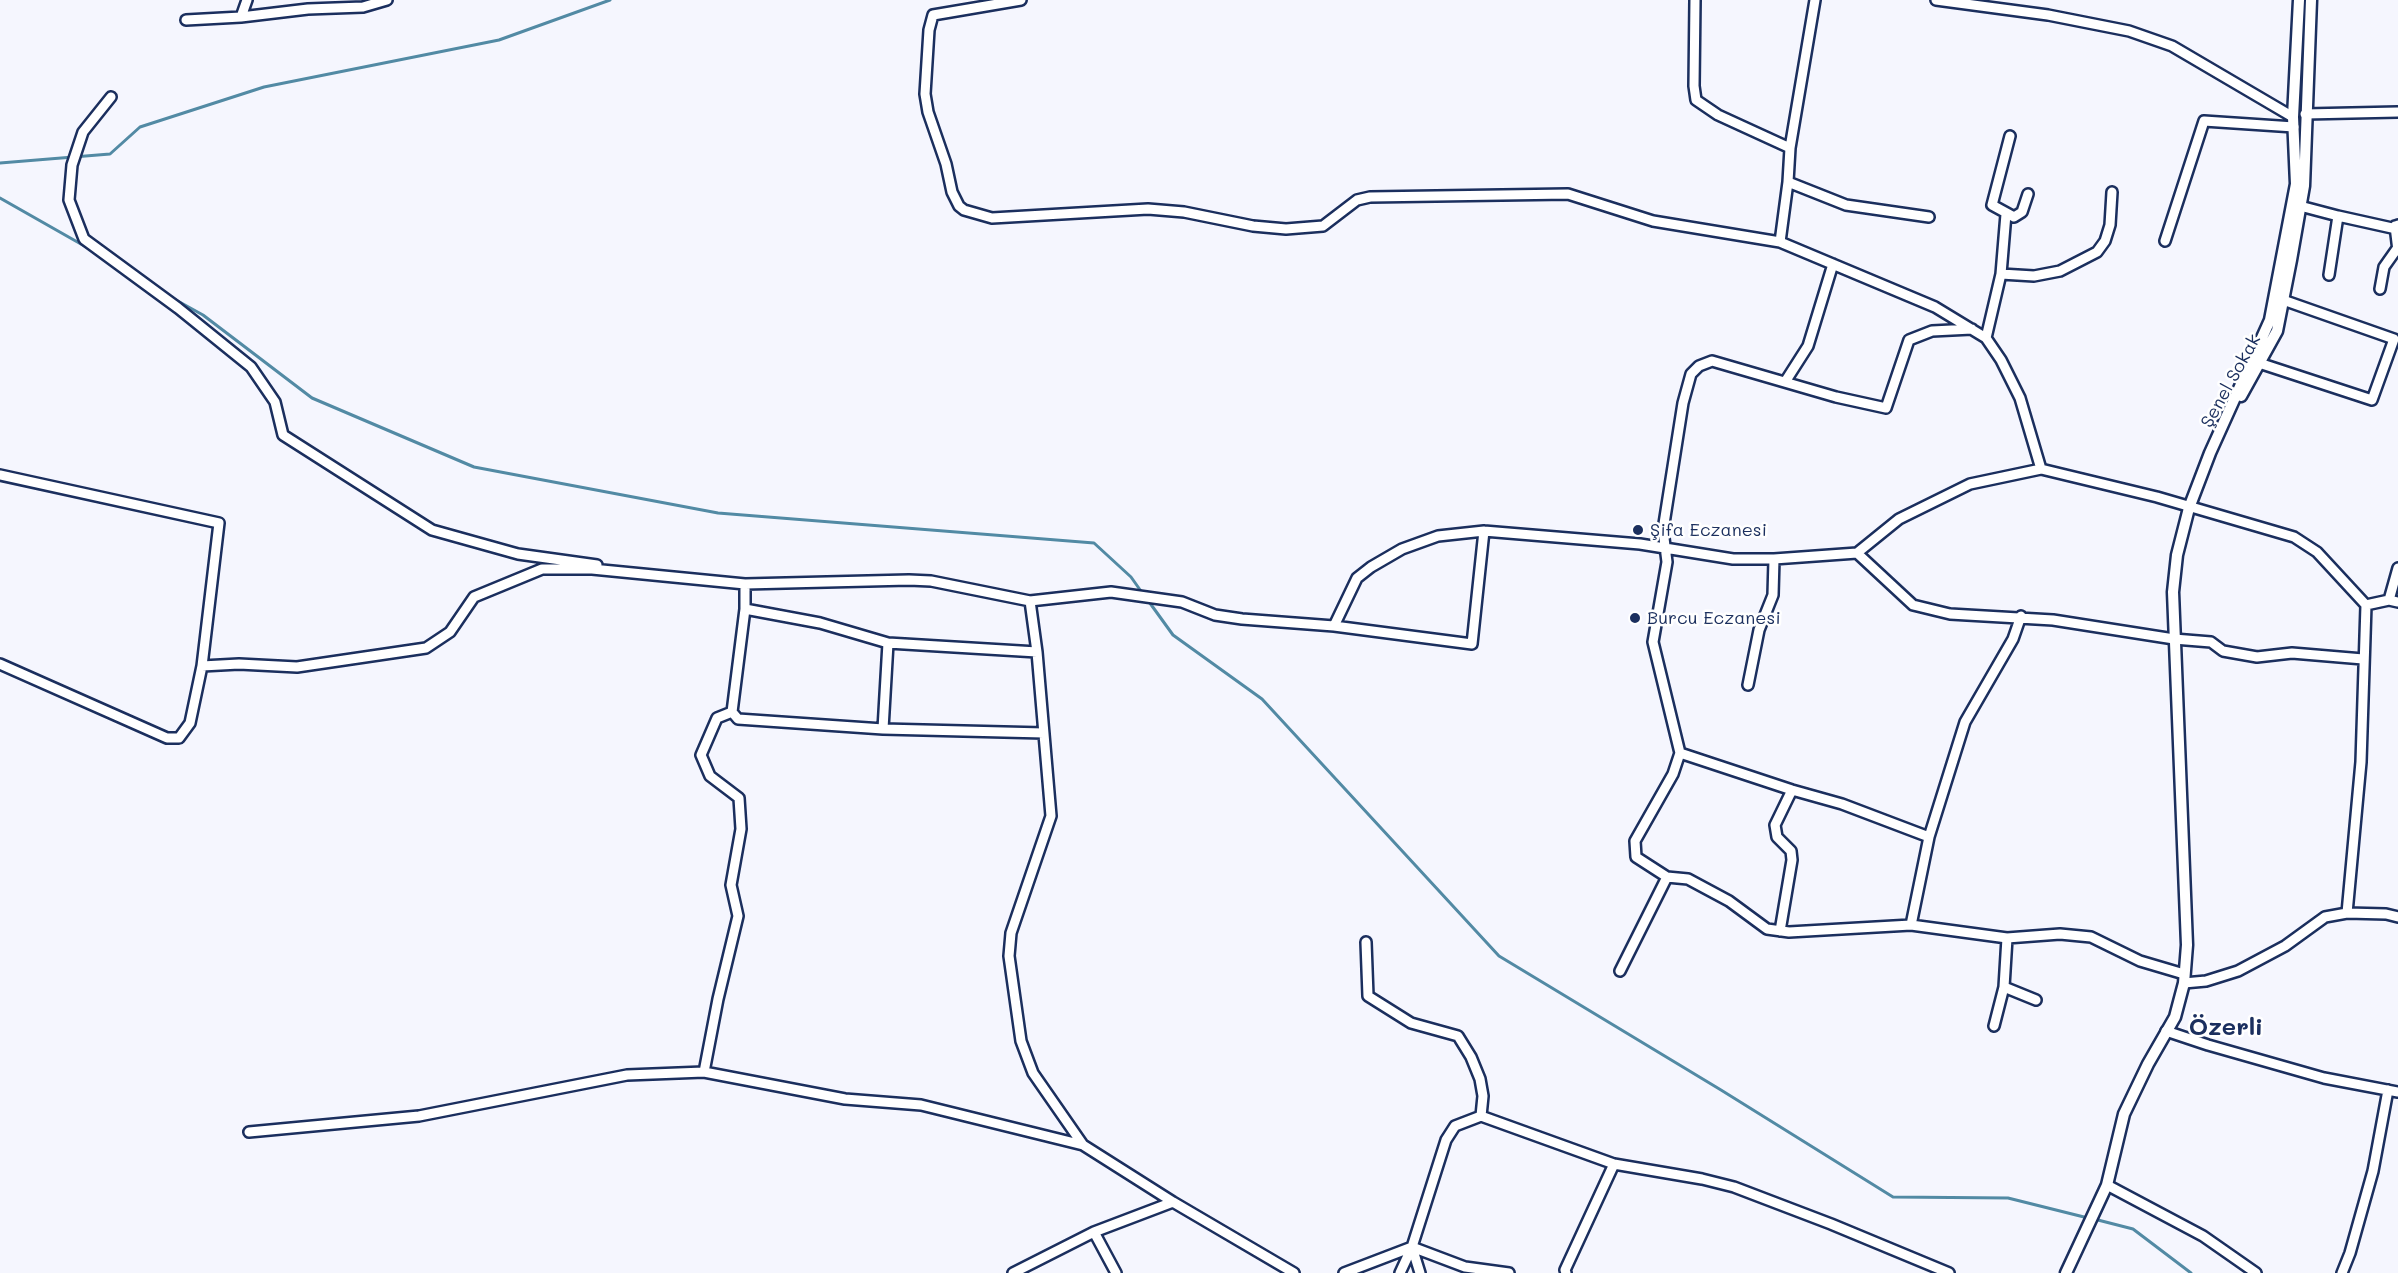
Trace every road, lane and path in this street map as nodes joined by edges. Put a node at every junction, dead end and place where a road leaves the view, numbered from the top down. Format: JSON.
{"nodes":[{"id":1,"x":247,"y":0,"type":"edge"},
{"id":2,"x":387,"y":0,"type":"edge"},
{"id":3,"x":1022,"y":0,"type":"edge"},
{"id":4,"x":1695,"y":0,"type":"edge"},
{"id":5,"x":1815,"y":0,"type":"edge"},
{"id":6,"x":1936,"y":0,"type":"edge"},
{"id":7,"x":2299,"y":0,"type":"edge"},
{"id":8,"x":2311,"y":0,"type":"edge"},
{"id":9,"x":363,"y":4,"type":"edge"},
{"id":10,"x":308,"y":5,"type":"edge"},
{"id":11,"x":242,"y":17,"type":"junction"},
{"id":12,"x":2304,"y":17,"type":"junction"},
{"id":13,"x":186,"y":20,"type":"dead end"},
{"id":14,"x":111,"y":97,"type":"dead end"},
{"id":15,"x":2398,"y":112,"type":"edge"},
{"id":16,"x":2297,"y":120,"type":"junction"},
{"id":17,"x":2010,"y":136,"type":"dead end"},
{"id":18,"x":1790,"y":147,"type":"junction"},
{"id":19,"x":1788,"y":182,"type":"junction"},
{"id":20,"x":2112,"y":192,"type":"dead end"},
{"id":21,"x":2028,"y":194,"type":"dead end"},
{"id":22,"x":2300,"y":206,"type":"junction"},
{"id":23,"x":2006,"y":214,"type":"junction"},
{"id":24,"x":2338,"y":216,"type":"junction"},
{"id":25,"x":1929,"y":217,"type":"dead end"},
{"id":26,"x":2397,"y":226,"type":"edge"},
{"id":27,"x":2165,"y":241,"type":"dead end"},
{"id":28,"x":1780,"y":242,"type":"junction"},
{"id":29,"x":2397,"y":250,"type":"edge"},
{"id":30,"x":1833,"y":264,"type":"junction"},
{"id":31,"x":2001,"y":274,"type":"junction"},
{"id":32,"x":2329,"y":275,"type":"dead end"},
{"id":33,"x":2380,"y":289,"type":"dead end"},
{"id":34,"x":2283,"y":300,"type":"junction"},
{"id":35,"x":1972,"y":330,"type":"junction"},
{"id":36,"x":1986,"y":338,"type":"junction"},
{"id":37,"x":2259,"y":363,"type":"junction"},
{"id":38,"x":1785,"y":382,"type":"junction"},
{"id":39,"x":2210,"y":453,"type":"junction"},
{"id":40,"x":2041,"y":469,"type":"junction"},
{"id":41,"x":0,"y":475,"type":"edge"},
{"id":42,"x":2189,"y":508,"type":"junction"},
{"id":43,"x":1484,"y":531,"type":"junction"},
{"id":44,"x":1664,"y":548,"type":"junction"},
{"id":45,"x":1857,"y":553,"type":"junction"},
{"id":46,"x":1774,"y":559,"type":"junction"},
{"id":47,"x":2398,"y":568,"type":"edge"},
{"id":48,"x":645,"y":576,"type":"junction"},
{"id":49,"x":745,"y":584,"type":"junction"},
{"id":50,"x":1030,"y":601,"type":"junction"},
{"id":51,"x":2393,"y":601,"type":"edge"},
{"id":52,"x":2366,"y":605,"type":"junction"},
{"id":53,"x":745,"y":609,"type":"junction"},
{"id":54,"x":2021,"y":616,"type":"junction"},
{"id":55,"x":1334,"y":626,"type":"junction"},
{"id":56,"x":2174,"y":639,"type":"junction"},
{"id":57,"x":888,"y":644,"type":"junction"},
{"id":58,"x":1037,"y":652,"type":"junction"},
{"id":59,"x":2363,"y":659,"type":"junction"},
{"id":60,"x":0,"y":664,"type":"edge"},
{"id":61,"x":202,"y":666,"type":"junction"},
{"id":62,"x":1748,"y":685,"type":"dead end"},
{"id":63,"x":732,"y":712,"type":"junction"},
{"id":64,"x":882,"y":729,"type":"junction"},
{"id":65,"x":1044,"y":734,"type":"junction"},
{"id":66,"x":1680,"y":753,"type":"junction"},
{"id":67,"x":1791,"y":790,"type":"junction"},
{"id":68,"x":1929,"y":837,"type":"junction"},
{"id":69,"x":1666,"y":877,"type":"junction"},
{"id":70,"x":2347,"y":913,"type":"junction"},
{"id":71,"x":2398,"y":917,"type":"edge"},
{"id":72,"x":1911,"y":925,"type":"junction"},
{"id":73,"x":1780,"y":931,"type":"junction"},
{"id":74,"x":2007,"y":939,"type":"junction"},
{"id":75,"x":1366,"y":942,"type":"dead end"},
{"id":76,"x":1620,"y":971,"type":"dead end"},
{"id":77,"x":2184,"y":979,"type":"junction"},
{"id":78,"x":2004,"y":987,"type":"junction"},
{"id":79,"x":2036,"y":1000,"type":"dead end"},
{"id":80,"x":1994,"y":1026,"type":"dead end"},
{"id":81,"x":2166,"y":1031,"type":"junction"},
{"id":82,"x":704,"y":1072,"type":"junction"},
{"id":83,"x":2393,"y":1091,"type":"edge"},
{"id":84,"x":1481,"y":1116,"type":"junction"},
{"id":85,"x":249,"y":1132,"type":"dead end"},
{"id":86,"x":1083,"y":1145,"type":"junction"},
{"id":87,"x":1614,"y":1164,"type":"junction"},
{"id":88,"x":2107,"y":1185,"type":"junction"},
{"id":89,"x":1173,"y":1202,"type":"junction"},
{"id":90,"x":1094,"y":1232,"type":"junction"},
{"id":91,"x":1412,"y":1247,"type":"junction"},
{"id":92,"x":2068,"y":1272,"type":"edge"},
{"id":93,"x":1013,"y":1273,"type":"edge"},
{"id":94,"x":1116,"y":1273,"type":"edge"},
{"id":95,"x":1294,"y":1273,"type":"edge"},
{"id":96,"x":1344,"y":1273,"type":"edge"},
{"id":97,"x":1400,"y":1273,"type":"edge"},
{"id":98,"x":1420,"y":1273,"type":"edge"},
{"id":99,"x":1509,"y":1273,"type":"edge"},
{"id":100,"x":1566,"y":1273,"type":"edge"},
{"id":101,"x":1949,"y":1273,"type":"edge"},
{"id":102,"x":2256,"y":1273,"type":"edge"},
{"id":103,"x":2342,"y":1273,"type":"edge"}],
"edges":[{"from":1,"to":11,"type":"street"},
{"from":2,"to":9,"type":"street"},
{"from":3,"to":28,"type":"street"},
{"from":4,"to":18,"type":"street"},
{"from":5,"to":18,"type":"street"},
{"from":6,"to":16,"type":"street"},
{"from":7,"to":12,"type":"street"},
{"from":8,"to":12,"type":"street"},
{"from":9,"to":10,"type":"street"},
{"from":10,"to":11,"type":"street"},
{"from":11,"to":13,"type":"street"},
{"from":12,"to":16,"type":"street","name":"Şenel Sokak"},
{"from":14,"to":48,"type":"street"},
{"from":15,"to":16,"type":"street"},
{"from":16,"to":22,"type":"street","name":"Şenel Sokak"},
{"from":16,"to":27,"type":"street"},
{"from":16,"to":39,"type":"street","name":"Şenel Sokak"},
{"from":17,"to":23,"type":"street"},
{"from":18,"to":19,"type":"street"},
{"from":19,"to":25,"type":"street"},
{"from":19,"to":28,"type":"street"},
{"from":20,"to":31,"type":"street"},
{"from":21,"to":23,"type":"street"},
{"from":22,"to":24,"type":"street"},
{"from":22,"to":34,"type":"street","name":"Şenel Sokak"},
{"from":23,"to":31,"type":"street"},
{"from":24,"to":26,"type":"street"},
{"from":24,"to":32,"type":"street"},
{"from":26,"to":29,"type":"street"},
{"from":28,"to":30,"type":"street"},
{"from":29,"to":33,"type":"street"},
{"from":30,"to":35,"type":"street"},
{"from":30,"to":38,"type":"street"},
{"from":31,"to":36,"type":"street"},
{"from":34,"to":37,"type":"street","name":"Şenel Sokak"},
{"from":34,"to":37,"type":"street"},
{"from":35,"to":36,"type":"street"},
{"from":35,"to":38,"type":"street"},
{"from":36,"to":40,"type":"street"},
{"from":37,"to":39,"type":"street","name":"Şenel Sokak"},
{"from":38,"to":44,"type":"street"},
{"from":39,"to":42,"type":"street"},
{"from":40,"to":42,"type":"street"},
{"from":40,"to":45,"type":"street"},
{"from":41,"to":61,"type":"street"},
{"from":42,"to":52,"type":"street"},
{"from":42,"to":56,"type":"street"},
{"from":43,"to":44,"type":"street"},
{"from":43,"to":55,"type":"street"},
{"from":43,"to":55,"type":"street"},
{"from":44,"to":46,"type":"street"},
{"from":44,"to":66,"type":"street"},
{"from":45,"to":46,"type":"street"},
{"from":45,"to":54,"type":"street"},
{"from":46,"to":62,"type":"street"},
{"from":47,"to":51,"type":"street"},
{"from":48,"to":49,"type":"street"},
{"from":48,"to":61,"type":"street"},
{"from":49,"to":50,"type":"street"},
{"from":49,"to":53,"type":"street"},
{"from":50,"to":55,"type":"street"},
{"from":50,"to":58,"type":"street"},
{"from":51,"to":52,"type":"street"},
{"from":52,"to":59,"type":"street"},
{"from":53,"to":57,"type":"street"},
{"from":53,"to":63,"type":"street"},
{"from":54,"to":56,"type":"street"},
{"from":54,"to":68,"type":"street"},
{"from":56,"to":59,"type":"street"},
{"from":56,"to":77,"type":"street"},
{"from":57,"to":58,"type":"street"},
{"from":57,"to":64,"type":"street"},
{"from":58,"to":65,"type":"street"},
{"from":59,"to":70,"type":"street"},
{"from":60,"to":61,"type":"street"},
{"from":63,"to":64,"type":"street"},
{"from":63,"to":82,"type":"street"},
{"from":64,"to":65,"type":"street"},
{"from":65,"to":86,"type":"street"},
{"from":66,"to":67,"type":"street"},
{"from":66,"to":69,"type":"street"},
{"from":67,"to":68,"type":"street"},
{"from":67,"to":73,"type":"street"},
{"from":68,"to":72,"type":"street"},
{"from":69,"to":73,"type":"street"},
{"from":69,"to":76,"type":"street"},
{"from":70,"to":71,"type":"street"},
{"from":70,"to":77,"type":"street"},
{"from":72,"to":73,"type":"street"},
{"from":72,"to":74,"type":"street"},
{"from":74,"to":77,"type":"street"},
{"from":74,"to":78,"type":"street"},
{"from":75,"to":84,"type":"street"},
{"from":77,"to":81,"type":"street"},
{"from":78,"to":79,"type":"street"},
{"from":78,"to":80,"type":"street"},
{"from":81,"to":83,"type":"street"},
{"from":81,"to":88,"type":"street"},
{"from":82,"to":85,"type":"street"},
{"from":82,"to":86,"type":"street"},
{"from":83,"to":103,"type":"street"},
{"from":84,"to":87,"type":"street"},
{"from":84,"to":91,"type":"street"},
{"from":86,"to":89,"type":"street"},
{"from":87,"to":100,"type":"street"},
{"from":87,"to":101,"type":"street"},
{"from":88,"to":92,"type":"street"},
{"from":88,"to":102,"type":"street"},
{"from":89,"to":90,"type":"street"},
{"from":89,"to":95,"type":"street"},
{"from":90,"to":93,"type":"street"},
{"from":90,"to":94,"type":"street"},
{"from":91,"to":96,"type":"street"},
{"from":91,"to":97,"type":"street"},
{"from":91,"to":98,"type":"street"},
{"from":91,"to":99,"type":"street"}]}
